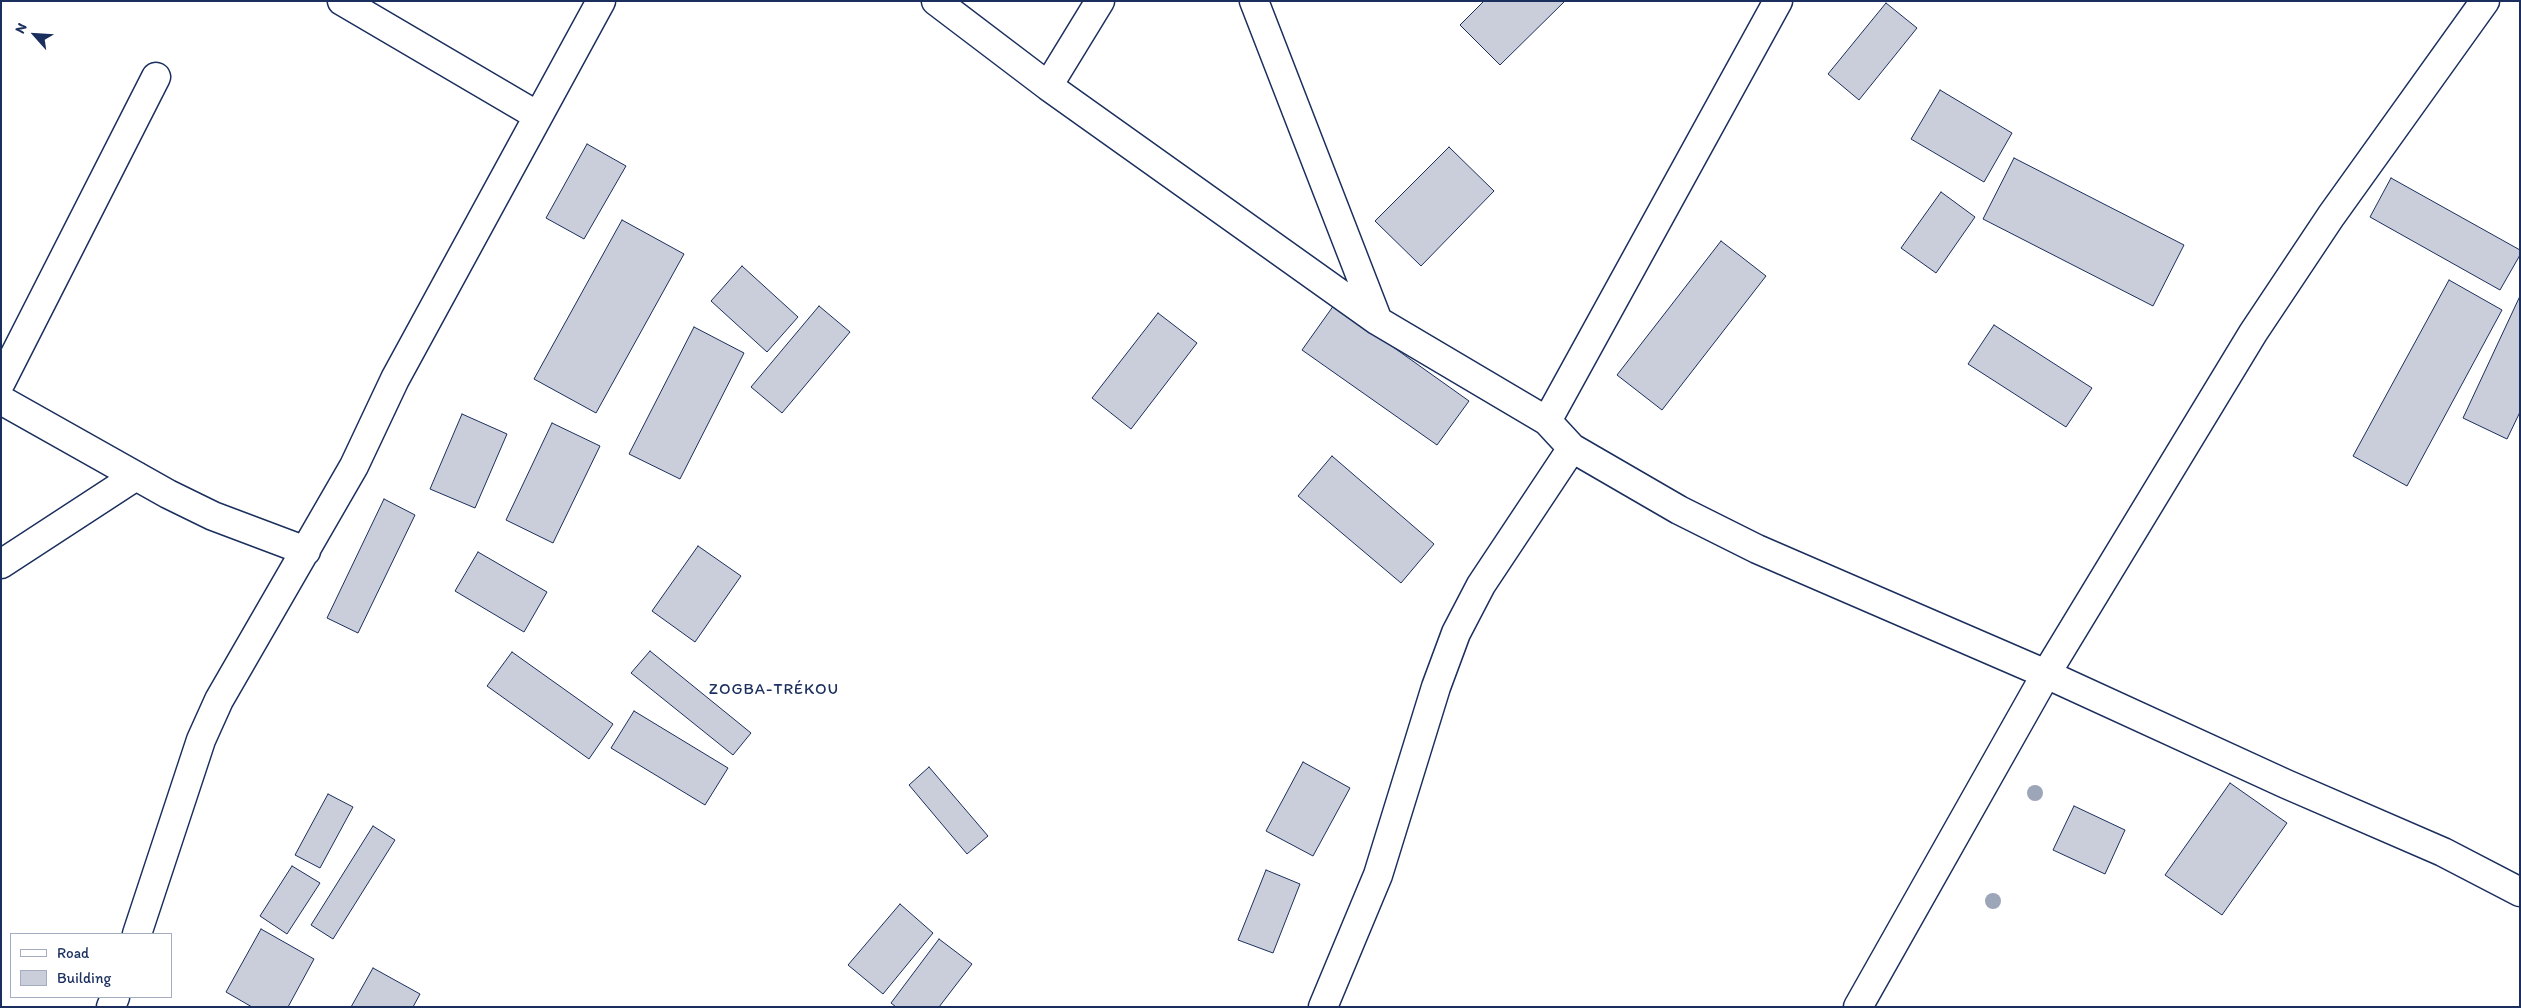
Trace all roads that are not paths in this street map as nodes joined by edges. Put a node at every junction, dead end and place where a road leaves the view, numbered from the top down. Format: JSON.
{"nodes":[{"id":1,"x":342,"y":1,"type":"edge"},
{"id":2,"x":601,"y":1,"type":"edge"},
{"id":3,"x":936,"y":1,"type":"edge"},
{"id":4,"x":1100,"y":1,"type":"edge"},
{"id":5,"x":1254,"y":1,"type":"edge"},
{"id":6,"x":1778,"y":1,"type":"edge"},
{"id":7,"x":2485,"y":1,"type":"edge"},
{"id":8,"x":156,"y":77,"type":"dead end"},
{"id":9,"x":1048,"y":86,"type":"junction"},
{"id":10,"x":538,"y":116,"type":"junction"},
{"id":11,"x":1378,"y":321,"type":"junction"},
{"id":12,"x":1,"y":382,"type":"edge"},
{"id":13,"x":1,"y":400,"type":"edge"},
{"id":14,"x":1547,"y":421,"type":"junction"},
{"id":15,"x":1572,"y":448,"type":"junction"},
{"id":16,"x":136,"y":476,"type":"junction"},
{"id":17,"x":306,"y":551,"type":"junction"},
{"id":18,"x":1,"y":564,"type":"edge"},
{"id":19,"x":2046,"y":674,"type":"junction"},
{"id":20,"x":2520,"y":892,"type":"edge"},
{"id":21,"x":137,"y":933,"type":"edge"},
{"id":22,"x":1324,"y":1007,"type":"edge"},
{"id":23,"x":1858,"y":1007,"type":"edge"}],
"edges":[{"from":1,"to":10,"type":"street"},
{"from":2,"to":10,"type":"street"},
{"from":3,"to":9,"type":"street"},
{"from":4,"to":9,"type":"street"},
{"from":5,"to":11,"type":"street"},
{"from":6,"to":14,"type":"street"},
{"from":7,"to":19,"type":"street"},
{"from":8,"to":12,"type":"street"},
{"from":9,"to":11,"type":"street"},
{"from":10,"to":17,"type":"street"},
{"from":11,"to":14,"type":"street"},
{"from":13,"to":16,"type":"street"},
{"from":14,"to":15,"type":"street"},
{"from":15,"to":19,"type":"street"},
{"from":15,"to":22,"type":"street"},
{"from":16,"to":17,"type":"street"},
{"from":16,"to":18,"type":"street"},
{"from":17,"to":21,"type":"street"},
{"from":19,"to":20,"type":"street"},
{"from":19,"to":23,"type":"street"}]}
